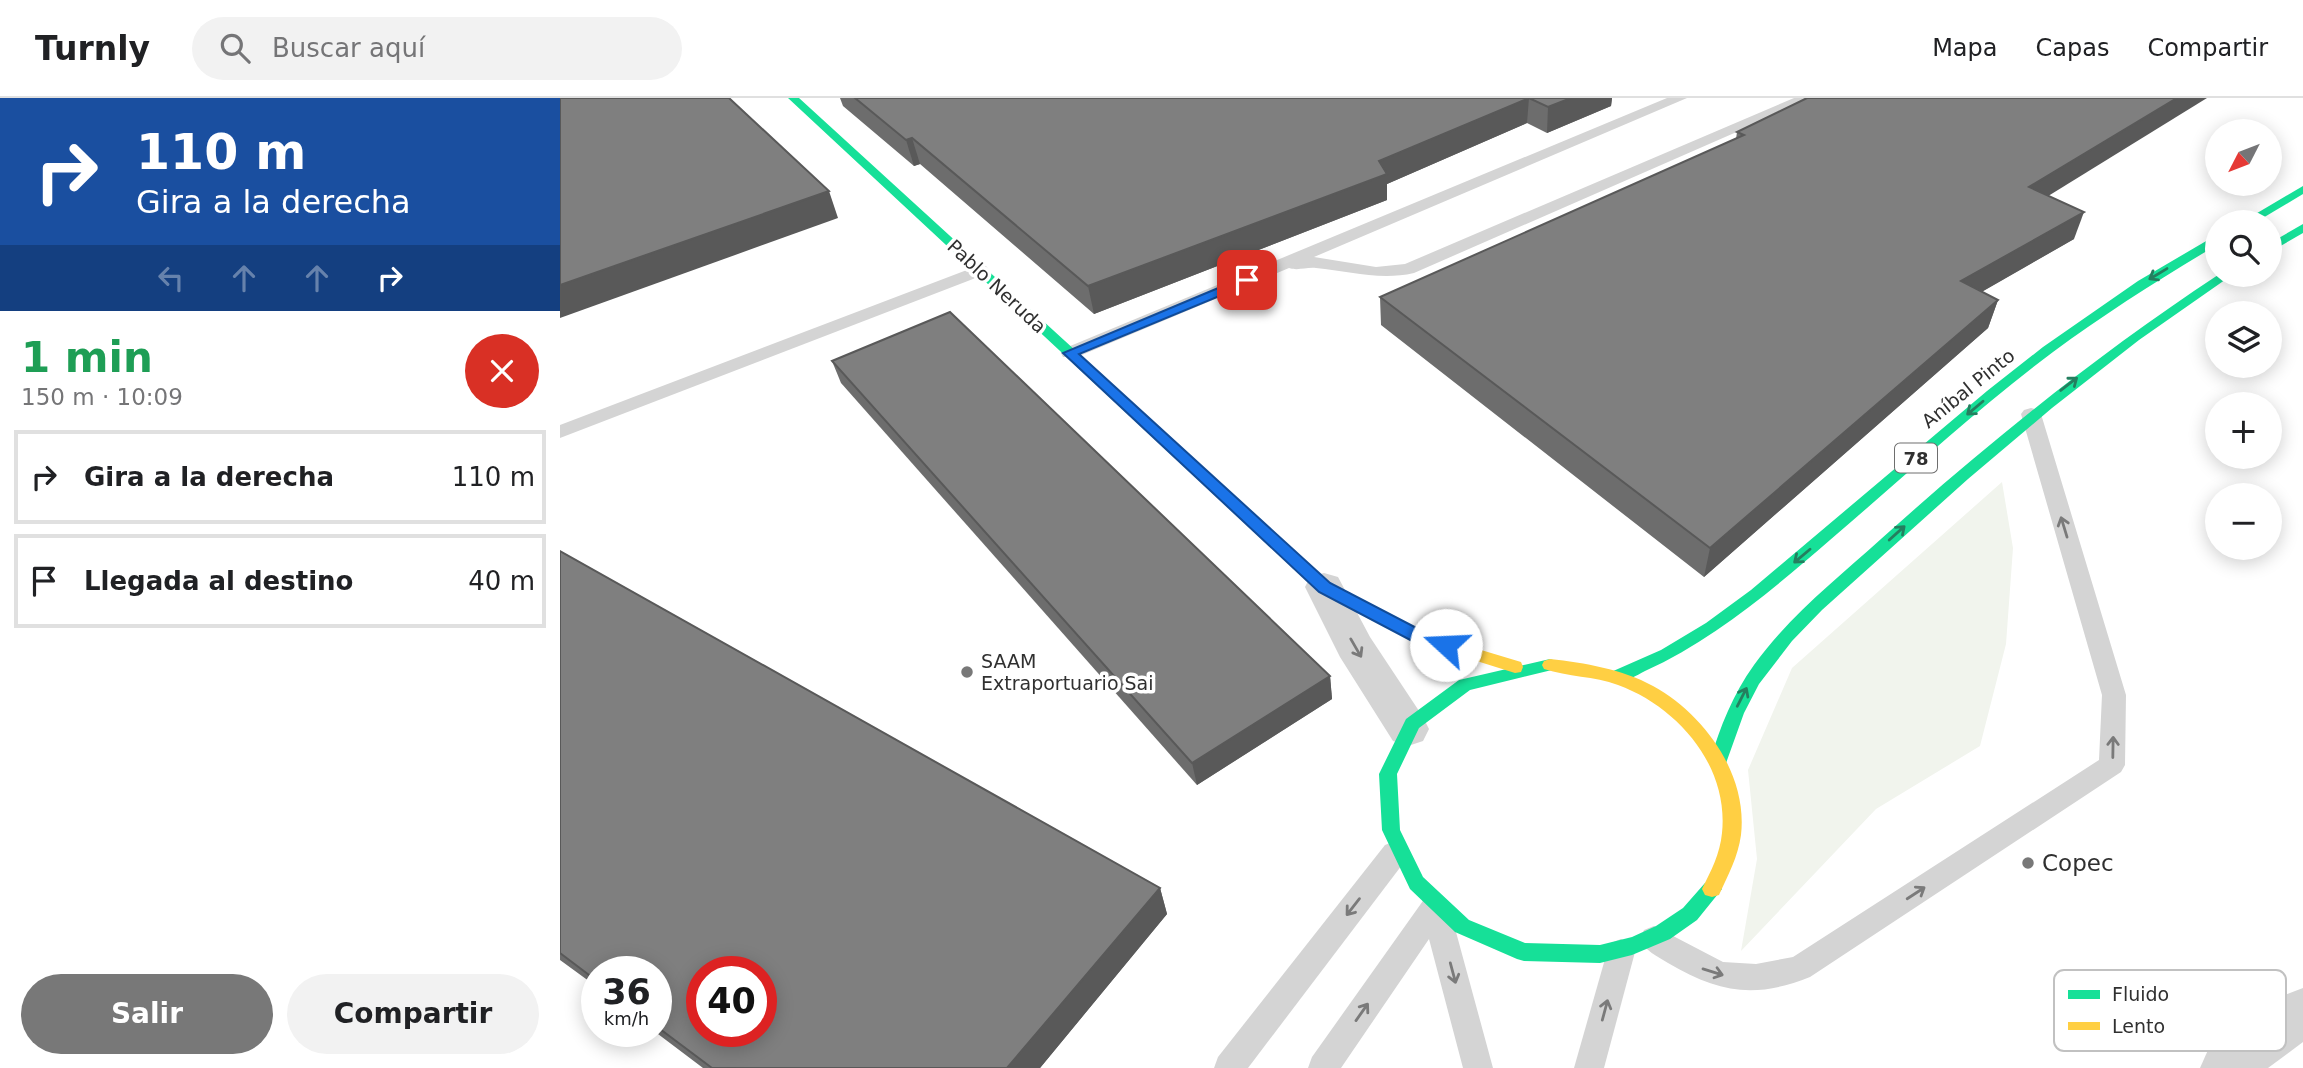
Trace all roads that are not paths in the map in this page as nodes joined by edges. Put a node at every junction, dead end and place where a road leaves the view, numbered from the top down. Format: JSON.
{"nodes":[{"id":1,"x":793,"y":98,"type":"edge"},
{"id":2,"x":1680,"y":98,"type":"edge"},
{"id":3,"x":1807,"y":98,"type":"edge"},
{"id":4,"x":2303,"y":190,"type":"edge"},
{"id":5,"x":2269,"y":210,"type":"edge"},
{"id":6,"x":2303,"y":228,"type":"edge"},
{"id":7,"x":2282,"y":241,"type":"edge"},
{"id":8,"x":2205,"y":247,"type":"edge"},
{"id":9,"x":980,"y":270,"type":"junction"},
{"id":10,"x":1272,"y":270,"type":"junction"},
{"id":11,"x":2208,"y":287,"type":"edge"},
{"id":12,"x":1070,"y":353,"type":"junction"},
{"id":13,"x":2031,"y":415,"type":"junction"},
{"id":14,"x":560,"y":432,"type":"edge"},
{"id":15,"x":1324,"y":587,"type":"junction"},
{"id":16,"x":1515,"y":667,"type":"junction"},
{"id":17,"x":1617,"y":677,"type":"junction"},
{"id":18,"x":1408,"y":729,"type":"junction"},
{"id":19,"x":1719,"y":761,"type":"junction"},
{"id":20,"x":1395,"y":853,"type":"junction"},
{"id":21,"x":1435,"y":907,"type":"junction"},
{"id":22,"x":1654,"y":939,"type":"junction"},
{"id":23,"x":1621,"y":951,"type":"junction"},
{"id":24,"x":2303,"y":1012,"type":"edge"},
{"id":25,"x":2286,"y":1024,"type":"edge"},
{"id":26,"x":2249,"y":1051,"type":"edge"},
{"id":27,"x":1229,"y":1068,"type":"edge"},
{"id":28,"x":1323,"y":1068,"type":"edge"},
{"id":29,"x":1478,"y":1068,"type":"edge"},
{"id":30,"x":1589,"y":1068,"type":"edge"},
{"id":31,"x":2226,"y":1068,"type":"edge"}],
"edges":[{"from":1,"to":9,"type":"main road","name":"Pablo Neruda"},
{"from":2,"to":10,"type":"lane"},
{"from":3,"to":10,"type":"lane"},
{"from":4,"to":5,"type":"main road"},
{"from":6,"to":7,"type":"main road"},
{"from":8,"to":17,"type":"main road","name":"Aníbal Pinto","number":"78","one_way":true},
{"from":9,"to":12,"type":"main road","name":"Pablo Neruda"},
{"from":9,"to":14,"type":"lane"},
{"from":10,"to":12,"type":"lane"},
{"from":13,"to":11,"type":"main road","number":"78","one_way":true},
{"from":12,"to":15,"type":"main road","name":"Pablo Neruda"},
{"from":19,"to":13,"type":"main road","number":"78","one_way":true},
{"from":22,"to":13,"type":"lane","one_way":true},
{"from":15,"to":16,"type":"main road","name":"Pablo Neruda"},
{"from":15,"to":18,"type":"street","name":"Pablo Neruda","one_way":true},
{"from":16,"to":17,"type":"main road"},
{"from":16,"to":18,"type":"main road"},
{"from":17,"to":19,"type":"main road"},
{"from":18,"to":20,"type":"main road"},
{"from":19,"to":22,"type":"main road"},
{"from":20,"to":21,"type":"main road"},
{"from":20,"to":27,"type":"lane","one_way":true},
{"from":21,"to":23,"type":"main road"},
{"from":28,"to":21,"type":"lane","one_way":true},
{"from":21,"to":29,"type":"lane","one_way":true},
{"from":22,"to":23,"type":"main road"},
{"from":30,"to":23,"type":"lane","one_way":true},
{"from":24,"to":25,"type":"street"},
{"from":26,"to":31,"type":"street"}]}
